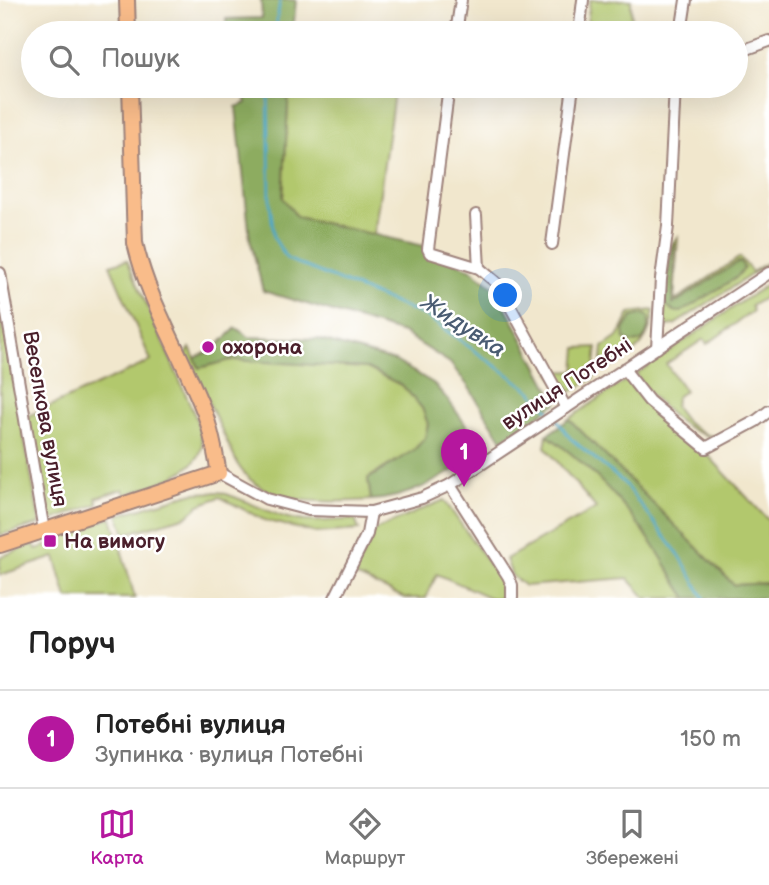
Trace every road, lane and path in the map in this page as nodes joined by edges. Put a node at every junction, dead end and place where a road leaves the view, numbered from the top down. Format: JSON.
{"nodes":[{"id":1,"x":127,"y":0,"type":"edge"},
{"id":2,"x":461,"y":0,"type":"edge"},
{"id":3,"x":583,"y":0,"type":"edge"},
{"id":4,"x":686,"y":0,"type":"edge"},
{"id":5,"x":128,"y":21,"type":"edge"},
{"id":6,"x":458,"y":21,"type":"edge"},
{"id":7,"x":580,"y":21,"type":"edge"},
{"id":8,"x":683,"y":21,"type":"edge"},
{"id":9,"x":769,"y":40,"type":"edge"},
{"id":10,"x":748,"y":48,"type":"edge"},
{"id":11,"x":130,"y":98,"type":"edge"},
{"id":12,"x":447,"y":98,"type":"edge"},
{"id":13,"x":571,"y":98,"type":"edge"},
{"id":14,"x":674,"y":98,"type":"edge"},
{"id":15,"x":476,"y":215,"type":"dead end"},
{"id":16,"x":552,"y":244,"type":"dead end"},
{"id":17,"x":479,"y":268,"type":"junction"},
{"id":18,"x":0,"y":273,"type":"edge"},
{"id":19,"x":769,"y":273,"type":"edge"},
{"id":20,"x":657,"y":348,"type":"junction"},
{"id":21,"x":624,"y":369,"type":"junction"},
{"id":22,"x":563,"y":410,"type":"junction"},
{"id":23,"x":769,"y":411,"type":"edge"},
{"id":24,"x":219,"y":473,"type":"junction"},
{"id":25,"x":450,"y":485,"type":"junction"},
{"id":26,"x":371,"y":512,"type":"junction"},
{"id":27,"x":44,"y":531,"type":"junction"},
{"id":28,"x":0,"y":545,"type":"edge"},
{"id":29,"x":335,"y":598,"type":"edge"},
{"id":30,"x":512,"y":598,"type":"edge"}],
"edges":[{"from":1,"to":5,"type":"main road"},
{"from":2,"to":6,"type":"street"},
{"from":3,"to":7,"type":"street"},
{"from":4,"to":8,"type":"street"},
{"from":9,"to":10,"type":"street"},
{"from":11,"to":24,"type":"main road"},
{"from":12,"to":17,"type":"street"},
{"from":13,"to":16,"type":"street"},
{"from":14,"to":20,"type":"street"},
{"from":15,"to":17,"type":"street"},
{"from":17,"to":22,"type":"street"},
{"from":18,"to":27,"type":"street","name":"Веселкова вулиця"},
{"from":19,"to":20,"type":"street","name":"вулиця Потебні"},
{"from":20,"to":21,"type":"street","name":"вулиця Потебні"},
{"from":21,"to":22,"type":"street","name":"вулиця Потебні"},
{"from":21,"to":23,"type":"street"},
{"from":22,"to":25,"type":"street","name":"вулиця Потебні"},
{"from":24,"to":26,"type":"street","name":"вулиця Потебні"},
{"from":24,"to":27,"type":"main road"},
{"from":25,"to":26,"type":"street","name":"вулиця Потебні"},
{"from":25,"to":30,"type":"street"},
{"from":26,"to":29,"type":"street"},
{"from":27,"to":28,"type":"main road"}]}
